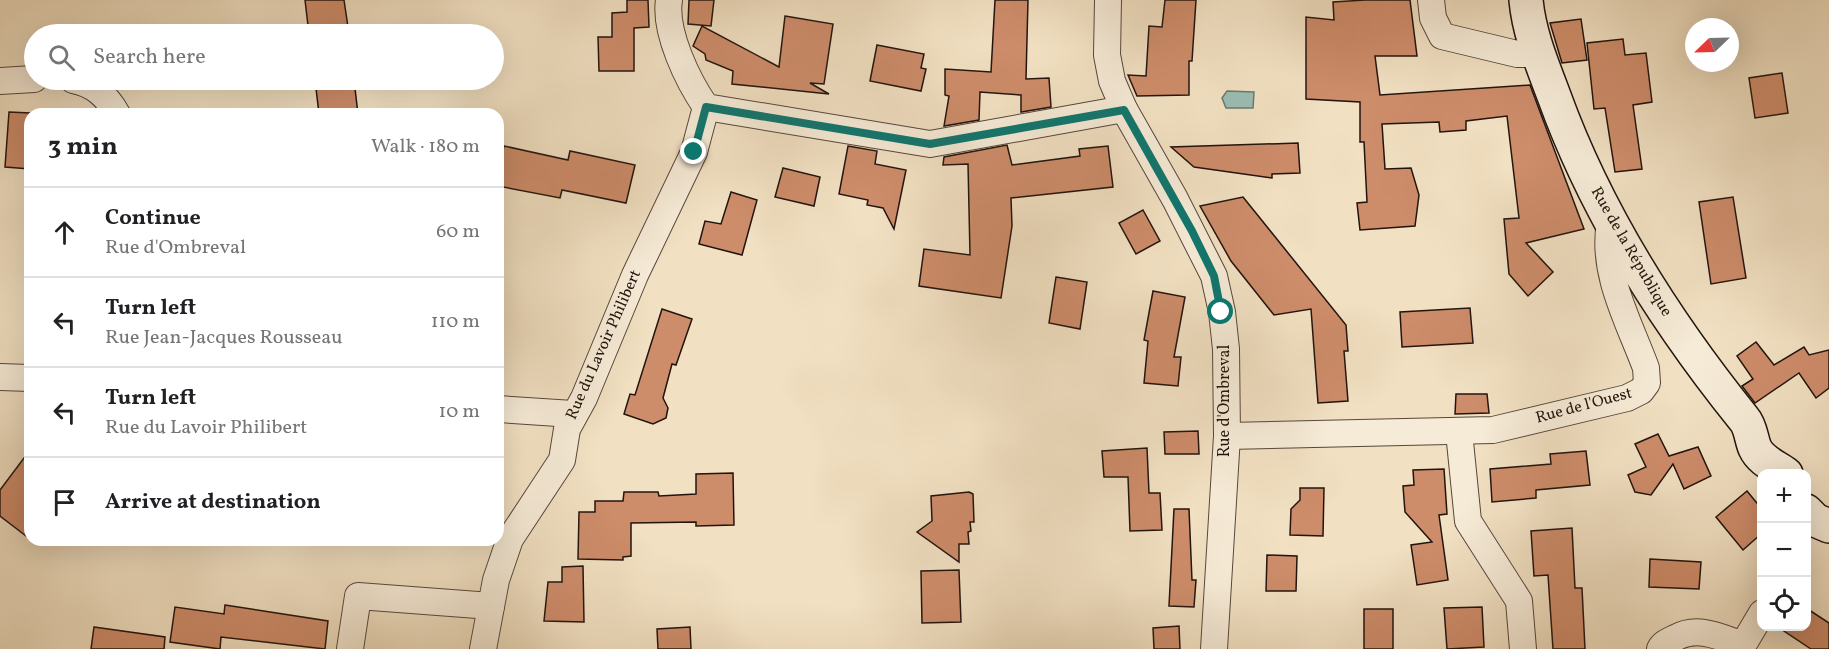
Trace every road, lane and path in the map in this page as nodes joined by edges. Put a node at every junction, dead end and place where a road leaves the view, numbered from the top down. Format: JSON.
{"nodes":[{"id":1,"x":669,"y":0,"type":"edge"},
{"id":2,"x":1108,"y":0,"type":"edge"},
{"id":3,"x":1431,"y":0,"type":"edge"},
{"id":4,"x":1526,"y":0,"type":"edge"},
{"id":5,"x":1538,"y":54,"type":"junction"},
{"id":6,"x":24,"y":80,"type":"edge"},
{"id":7,"x":0,"y":81,"type":"edge"},
{"id":8,"x":97,"y":90,"type":"edge"},
{"id":9,"x":706,"y":107,"type":"junction"},
{"id":10,"x":114,"y":108,"type":"edge"},
{"id":11,"x":1124,"y":110,"type":"junction"},
{"id":12,"x":1610,"y":223,"type":"junction"},
{"id":13,"x":0,"y":377,"type":"edge"},
{"id":14,"x":24,"y":378,"type":"edge"},
{"id":15,"x":504,"y":409,"type":"edge"},
{"id":16,"x":573,"y":414,"type":"junction"},
{"id":17,"x":1460,"y":432,"type":"junction"},
{"id":18,"x":1227,"y":436,"type":"junction"},
{"id":19,"x":1778,"y":469,"type":"edge"},
{"id":20,"x":491,"y":606,"type":"junction"},
{"id":21,"x":1757,"y":622,"type":"edge"},
{"id":22,"x":1745,"y":647,"type":"edge"},
{"id":23,"x":350,"y":649,"type":"edge"},
{"id":24,"x":483,"y":649,"type":"edge"},
{"id":25,"x":1214,"y":649,"type":"edge"},
{"id":26,"x":1523,"y":649,"type":"edge"},
{"id":27,"x":1660,"y":649,"type":"edge"}],
"edges":[{"from":1,"to":9,"type":"street"},
{"from":2,"to":11,"type":"street","name":"Rue d'Ombreval"},
{"from":3,"to":5,"type":"street"},
{"from":4,"to":5,"type":"street","name":"Rue de la République"},
{"from":5,"to":12,"type":"street","name":"Rue de la République"},
{"from":6,"to":7,"type":"street"},
{"from":8,"to":10,"type":"street"},
{"from":9,"to":11,"type":"street"},
{"from":9,"to":16,"type":"street","name":"Rue du Lavoir Philibert"},
{"from":11,"to":18,"type":"street","name":"Rue d'Ombreval"},
{"from":12,"to":17,"type":"street","name":"Rue de l'Ouest"},
{"from":12,"to":19,"type":"street","name":"Rue de la République"},
{"from":13,"to":14,"type":"street"},
{"from":15,"to":16,"type":"street"},
{"from":16,"to":20,"type":"street","name":"Rue du Lavoir Philibert"},
{"from":17,"to":18,"type":"street","name":"Rue de l'Ouest"},
{"from":17,"to":26,"type":"street"},
{"from":18,"to":25,"type":"street","name":"Rue d'Ombreval"},
{"from":20,"to":23,"type":"street"},
{"from":20,"to":24,"type":"street","name":"Rue du Lavoir Philibert"},
{"from":21,"to":22,"type":"street"},
{"from":22,"to":27,"type":"street"}]}
